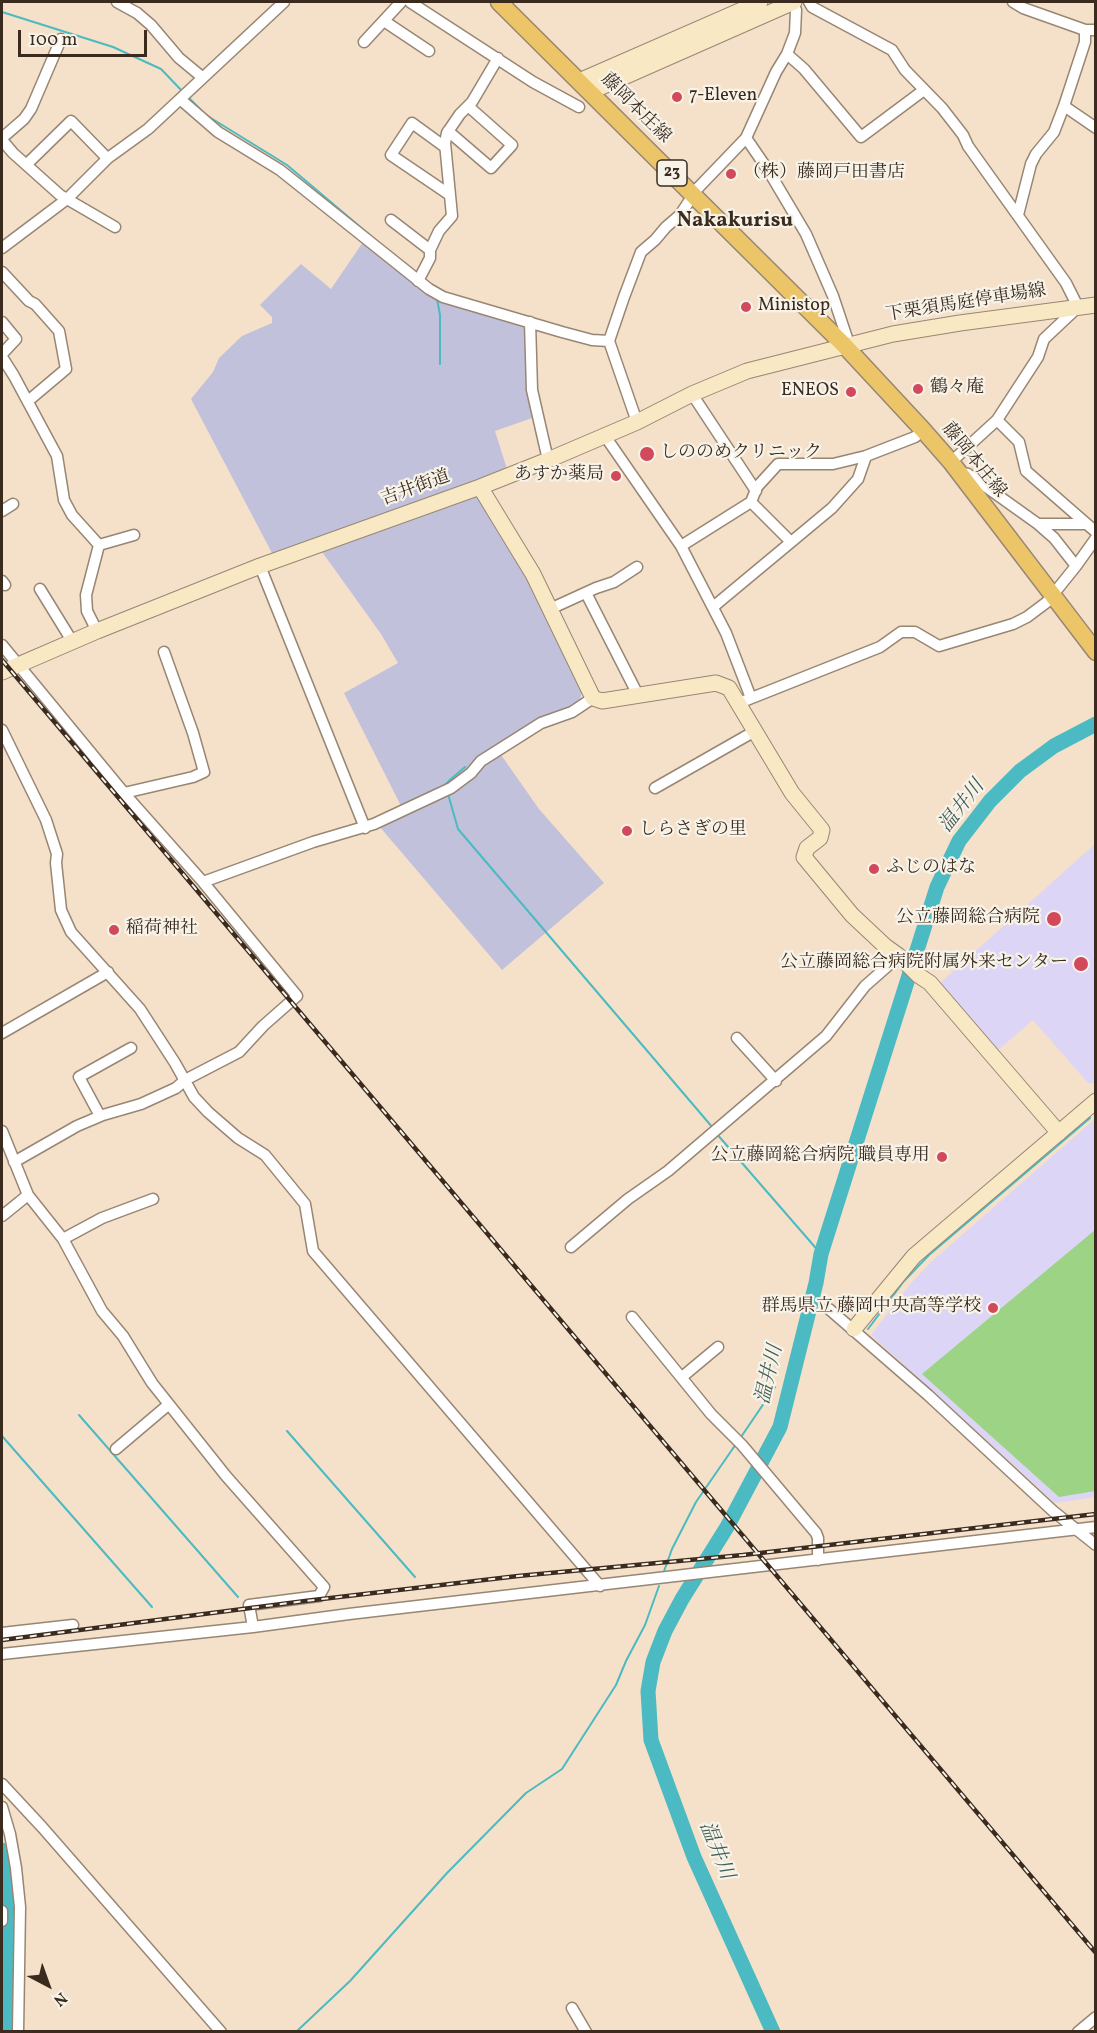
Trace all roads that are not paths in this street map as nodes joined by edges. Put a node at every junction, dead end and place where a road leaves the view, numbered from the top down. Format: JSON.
{"nodes":[{"id":1,"x":117,"y":2,"type":"edge"},
{"id":2,"x":284,"y":2,"type":"edge"},
{"id":3,"x":401,"y":2,"type":"edge"},
{"id":4,"x":410,"y":2,"type":"edge"},
{"id":5,"x":499,"y":2,"type":"edge"},
{"id":6,"x":759,"y":2,"type":"edge"},
{"id":7,"x":793,"y":2,"type":"edge"},
{"id":8,"x":809,"y":2,"type":"edge"},
{"id":9,"x":1013,"y":2,"type":"edge"},
{"id":10,"x":384,"y":21,"type":"junction"},
{"id":11,"x":1090,"y":30,"type":"edge"},
{"id":12,"x":61,"y":39,"type":"dead end"},
{"id":13,"x":364,"y":42,"type":"dead end"},
{"id":14,"x":429,"y":51,"type":"dead end"},
{"id":15,"x":787,"y":54,"type":"junction"},
{"id":16,"x":498,"y":58,"type":"junction"},
{"id":17,"x":202,"y":77,"type":"junction"},
{"id":18,"x":585,"y":86,"type":"junction"},
{"id":19,"x":924,"y":90,"type":"junction"},
{"id":20,"x":180,"y":99,"type":"junction"},
{"id":21,"x":468,"y":106,"type":"junction"},
{"id":22,"x":1064,"y":106,"type":"junction"},
{"id":23,"x":579,"y":107,"type":"dead end"},
{"id":24,"x":1095,"y":128,"type":"edge"},
{"id":25,"x":448,"y":131,"type":"junction"},
{"id":26,"x":746,"y":138,"type":"junction"},
{"id":27,"x":2,"y":140,"type":"edge"},
{"id":28,"x":446,"y":147,"type":"junction"},
{"id":29,"x":107,"y":158,"type":"junction"},
{"id":30,"x":27,"y":164,"type":"junction"},
{"id":31,"x":693,"y":194,"type":"junction"},
{"id":32,"x":450,"y":195,"type":"junction"},
{"id":33,"x":67,"y":199,"type":"junction"},
{"id":34,"x":1017,"y":215,"type":"junction"},
{"id":35,"x":391,"y":220,"type":"dead end"},
{"id":36,"x":115,"y":227,"type":"dead end"},
{"id":37,"x":2,"y":248,"type":"edge"},
{"id":38,"x":430,"y":250,"type":"junction"},
{"id":39,"x":2,"y":272,"type":"edge"},
{"id":40,"x":418,"y":281,"type":"junction"},
{"id":41,"x":1095,"y":305,"type":"edge"},
{"id":42,"x":1078,"y":307,"type":"junction"},
{"id":43,"x":2,"y":322,"type":"edge"},
{"id":44,"x":530,"y":322,"type":"junction"},
{"id":45,"x":609,"y":341,"type":"junction"},
{"id":46,"x":847,"y":344,"type":"junction"},
{"id":47,"x":2,"y":355,"type":"edge"},
{"id":48,"x":692,"y":394,"type":"junction"},
{"id":49,"x":28,"y":401,"type":"junction"},
{"id":50,"x":997,"y":420,"type":"junction"},
{"id":51,"x":637,"y":422,"type":"junction"},
{"id":52,"x":923,"y":430,"type":"junction"},
{"id":53,"x":605,"y":436,"type":"junction"},
{"id":54,"x":866,"y":456,"type":"junction"},
{"id":55,"x":548,"y":460,"type":"junction"},
{"id":56,"x":954,"y":467,"type":"junction"},
{"id":57,"x":480,"y":487,"type":"junction"},
{"id":58,"x":756,"y":491,"type":"junction"},
{"id":59,"x":751,"y":502,"type":"junction"},
{"id":60,"x":14,"y":504,"type":"dead end"},
{"id":61,"x":2,"y":511,"type":"edge"},
{"id":62,"x":1038,"y":524,"type":"junction"},
{"id":63,"x":1084,"y":524,"type":"junction"},
{"id":64,"x":1095,"y":532,"type":"edge"},
{"id":65,"x":134,"y":535,"type":"dead end"},
{"id":66,"x":1095,"y":538,"type":"edge"},
{"id":67,"x":791,"y":542,"type":"junction"},
{"id":68,"x":99,"y":545,"type":"junction"},
{"id":69,"x":681,"y":546,"type":"junction"},
{"id":70,"x":260,"y":566,"type":"junction"},
{"id":71,"x":1076,"y":566,"type":"junction"},
{"id":72,"x":637,"y":567,"type":"dead end"},
{"id":73,"x":40,"y":589,"type":"dead end"},
{"id":74,"x":586,"y":592,"type":"junction"},
{"id":75,"x":1051,"y":594,"type":"junction"},
{"id":76,"x":713,"y":607,"type":"junction"},
{"id":77,"x":550,"y":609,"type":"junction"},
{"id":78,"x":97,"y":631,"type":"junction"},
{"id":79,"x":72,"y":641,"type":"junction"},
{"id":80,"x":2,"y":645,"type":"edge"},
{"id":81,"x":164,"y":652,"type":"dead end"},
{"id":82,"x":1095,"y":652,"type":"edge"},
{"id":83,"x":18,"y":665,"type":"junction"},
{"id":84,"x":2,"y":672,"type":"edge"},
{"id":85,"x":638,"y":695,"type":"junction"},
{"id":86,"x":593,"y":698,"type":"junction"},
{"id":87,"x":745,"y":701,"type":"junction"},
{"id":88,"x":2,"y":730,"type":"edge"},
{"id":89,"x":755,"y":731,"type":"junction"},
{"id":90,"x":13,"y":754,"type":"junction"},
{"id":91,"x":2,"y":758,"type":"edge"},
{"id":92,"x":655,"y":788,"type":"dead end"},
{"id":93,"x":124,"y":793,"type":"junction"},
{"id":94,"x":365,"y":828,"type":"junction"},
{"id":95,"x":203,"y":882,"type":"junction"},
{"id":96,"x":909,"y":965,"type":"junction"},
{"id":97,"x":108,"y":972,"type":"junction"},
{"id":98,"x":2,"y":1033,"type":"edge"},
{"id":99,"x":736,"y":1038,"type":"dead end"},
{"id":100,"x":131,"y":1048,"type":"dead end"},
{"id":101,"x":185,"y":1080,"type":"junction"},
{"id":102,"x":776,"y":1081,"type":"junction"},
{"id":103,"x":1095,"y":1101,"type":"edge"},
{"id":104,"x":100,"y":1116,"type":"junction"},
{"id":105,"x":2,"y":1131,"type":"edge"},
{"id":106,"x":1059,"y":1133,"type":"junction"},
{"id":107,"x":14,"y":1162,"type":"junction"},
{"id":108,"x":28,"y":1194,"type":"junction"},
{"id":109,"x":153,"y":1199,"type":"dead end"},
{"id":110,"x":2,"y":1216,"type":"edge"},
{"id":111,"x":63,"y":1239,"type":"junction"},
{"id":112,"x":571,"y":1247,"type":"dead end"},
{"id":113,"x":830,"y":1309,"type":"dead end"},
{"id":114,"x":632,"y":1317,"type":"dead end"},
{"id":115,"x":854,"y":1329,"type":"junction"},
{"id":116,"x":717,"y":1347,"type":"dead end"},
{"id":117,"x":682,"y":1377,"type":"junction"},
{"id":118,"x":168,"y":1405,"type":"junction"},
{"id":119,"x":116,"y":1449,"type":"dead end"},
{"id":120,"x":1095,"y":1527,"type":"edge"},
{"id":121,"x":1077,"y":1529,"type":"junction"},
{"id":122,"x":1095,"y":1545,"type":"edge"},
{"id":123,"x":818,"y":1560,"type":"junction"},
{"id":124,"x":600,"y":1586,"type":"junction"},
{"id":125,"x":73,"y":1625,"type":"dead end"},
{"id":126,"x":253,"y":1627,"type":"junction"},
{"id":127,"x":2,"y":1634,"type":"edge"},
{"id":128,"x":2,"y":1654,"type":"edge"},
{"id":129,"x":2,"y":1784,"type":"edge"},
{"id":130,"x":2,"y":1807,"type":"edge"},
{"id":131,"x":2,"y":1911,"type":"edge"},
{"id":132,"x":2,"y":1921,"type":"edge"},
{"id":133,"x":572,"y":2008,"type":"dead end"},
{"id":134,"x":1095,"y":2017,"type":"edge"},
{"id":135,"x":18,"y":2031,"type":"edge"},
{"id":136,"x":221,"y":2031,"type":"edge"},
{"id":137,"x":586,"y":2031,"type":"edge"},
{"id":138,"x":1078,"y":2031,"type":"edge"}],
"edges":[{"from":1,"to":17,"type":"street"},
{"from":2,"to":17,"type":"street"},
{"from":3,"to":10,"type":"street"},
{"from":4,"to":16,"type":"street"},
{"from":5,"to":18,"type":"main road","name":"藤岡本庄線","number":"23"},
{"from":6,"to":18,"type":"street"},
{"from":7,"to":15,"type":"street"},
{"from":7,"to":18,"type":"street"},
{"from":8,"to":19,"type":"street"},
{"from":9,"to":11,"type":"street"},
{"from":10,"to":13,"type":"street"},
{"from":10,"to":14,"type":"street"},
{"from":11,"to":22,"type":"street"},
{"from":12,"to":27,"type":"street"},
{"from":15,"to":19,"type":"street"},
{"from":15,"to":26,"type":"street"},
{"from":16,"to":21,"type":"street"},
{"from":16,"to":23,"type":"street"},
{"from":17,"to":20,"type":"street"},
{"from":18,"to":31,"type":"main road","name":"藤岡本庄線","number":"23"},
{"from":19,"to":34,"type":"street"},
{"from":20,"to":29,"type":"street"},
{"from":20,"to":40,"type":"street"},
{"from":21,"to":25,"type":"street"},
{"from":21,"to":25,"type":"street"},
{"from":22,"to":24,"type":"street"},
{"from":22,"to":34,"type":"street"},
{"from":25,"to":28,"type":"street"},
{"from":26,"to":31,"type":"street"},
{"from":26,"to":46,"type":"street"},
{"from":27,"to":30,"type":"street"},
{"from":28,"to":32,"type":"street"},
{"from":28,"to":32,"type":"street"},
{"from":29,"to":30,"type":"street"},
{"from":29,"to":33,"type":"street"},
{"from":30,"to":33,"type":"street"},
{"from":31,"to":45,"type":"street"},
{"from":31,"to":46,"type":"main road","name":"藤岡本庄線","number":"23"},
{"from":32,"to":38,"type":"street"},
{"from":33,"to":36,"type":"street"},
{"from":33,"to":37,"type":"street"},
{"from":34,"to":42,"type":"street"},
{"from":35,"to":38,"type":"street"},
{"from":38,"to":40,"type":"street"},
{"from":39,"to":49,"type":"street"},
{"from":40,"to":44,"type":"street"},
{"from":41,"to":42,"type":"street","name":"下栗須馬庭停車場線"},
{"from":42,"to":46,"type":"street","name":"下栗須馬庭停車場線"},
{"from":42,"to":50,"type":"street"},
{"from":43,"to":47,"type":"street"},
{"from":44,"to":45,"type":"street"},
{"from":44,"to":55,"type":"street"},
{"from":45,"to":51,"type":"street"},
{"from":46,"to":48,"type":"street","name":"吉井街道"},
{"from":46,"to":52,"type":"main road","name":"藤岡本庄線","number":"23"},
{"from":47,"to":49,"type":"street"},
{"from":48,"to":51,"type":"street","name":"吉井街道"},
{"from":48,"to":58,"type":"street"},
{"from":49,"to":68,"type":"street"},
{"from":50,"to":56,"type":"street"},
{"from":50,"to":63,"type":"street"},
{"from":51,"to":53,"type":"street","name":"吉井街道"},
{"from":52,"to":54,"type":"street"},
{"from":52,"to":56,"type":"main road","name":"藤岡本庄線","number":"23"},
{"from":53,"to":55,"type":"street","name":"吉井街道"},
{"from":53,"to":69,"type":"street"},
{"from":54,"to":58,"type":"street"},
{"from":54,"to":67,"type":"street"},
{"from":55,"to":57,"type":"street","name":"吉井街道"},
{"from":56,"to":62,"type":"street"},
{"from":56,"to":75,"type":"main road","name":"藤岡本庄線","number":"23"},
{"from":57,"to":70,"type":"street","name":"吉井街道"},
{"from":57,"to":77,"type":"street"},
{"from":58,"to":59,"type":"street"},
{"from":59,"to":67,"type":"street"},
{"from":59,"to":69,"type":"street"},
{"from":60,"to":61,"type":"street"},
{"from":62,"to":63,"type":"street"},
{"from":62,"to":71,"type":"street"},
{"from":63,"to":64,"type":"street"},
{"from":65,"to":68,"type":"street"},
{"from":66,"to":71,"type":"street"},
{"from":67,"to":76,"type":"street"},
{"from":68,"to":78,"type":"street"},
{"from":69,"to":76,"type":"street"},
{"from":70,"to":78,"type":"street","name":"吉井街道"},
{"from":70,"to":94,"type":"street"},
{"from":71,"to":75,"type":"street"},
{"from":72,"to":74,"type":"street"},
{"from":73,"to":79,"type":"street"},
{"from":74,"to":77,"type":"street"},
{"from":74,"to":85,"type":"street"},
{"from":75,"to":82,"type":"main road","name":"藤岡本庄線","number":"23"},
{"from":75,"to":87,"type":"street"},
{"from":76,"to":87,"type":"street"},
{"from":77,"to":86,"type":"street"},
{"from":78,"to":79,"type":"street","name":"吉井街道"},
{"from":79,"to":83,"type":"street","name":"吉井街道"},
{"from":80,"to":83,"type":"street"},
{"from":81,"to":93,"type":"street"},
{"from":83,"to":84,"type":"street","name":"吉井街道"},
{"from":83,"to":93,"type":"street"},
{"from":85,"to":86,"type":"street"},
{"from":85,"to":87,"type":"street"},
{"from":86,"to":94,"type":"street"},
{"from":87,"to":89,"type":"street"},
{"from":88,"to":90,"type":"street"},
{"from":89,"to":92,"type":"street"},
{"from":89,"to":96,"type":"street"},
{"from":90,"to":91,"type":"street"},
{"from":90,"to":97,"type":"street"},
{"from":93,"to":95,"type":"street"},
{"from":94,"to":95,"type":"street"},
{"from":95,"to":101,"type":"street"},
{"from":96,"to":102,"type":"street"},
{"from":96,"to":106,"type":"street"},
{"from":97,"to":98,"type":"street"},
{"from":97,"to":101,"type":"street"},
{"from":99,"to":102,"type":"street"},
{"from":100,"to":104,"type":"street"},
{"from":101,"to":104,"type":"street"},
{"from":101,"to":124,"type":"street"},
{"from":102,"to":112,"type":"street"},
{"from":103,"to":106,"type":"street"},
{"from":104,"to":107,"type":"street"},
{"from":105,"to":107,"type":"street"},
{"from":106,"to":115,"type":"street"},
{"from":107,"to":108,"type":"street"},
{"from":108,"to":110,"type":"street"},
{"from":108,"to":111,"type":"street"},
{"from":109,"to":111,"type":"street"},
{"from":111,"to":118,"type":"street"},
{"from":113,"to":115,"type":"street"},
{"from":114,"to":117,"type":"street"},
{"from":115,"to":121,"type":"street"},
{"from":116,"to":117,"type":"street"},
{"from":117,"to":123,"type":"street"},
{"from":118,"to":119,"type":"street"},
{"from":118,"to":126,"type":"street"},
{"from":120,"to":121,"type":"street"},
{"from":121,"to":122,"type":"street"},
{"from":121,"to":123,"type":"street"},
{"from":123,"to":124,"type":"street"},
{"from":124,"to":126,"type":"street"},
{"from":125,"to":127,"type":"street"},
{"from":126,"to":128,"type":"street"},
{"from":129,"to":136,"type":"street"},
{"from":130,"to":135,"type":"street"},
{"from":131,"to":132,"type":"street"},
{"from":133,"to":137,"type":"street"},
{"from":134,"to":138,"type":"street"}]}
